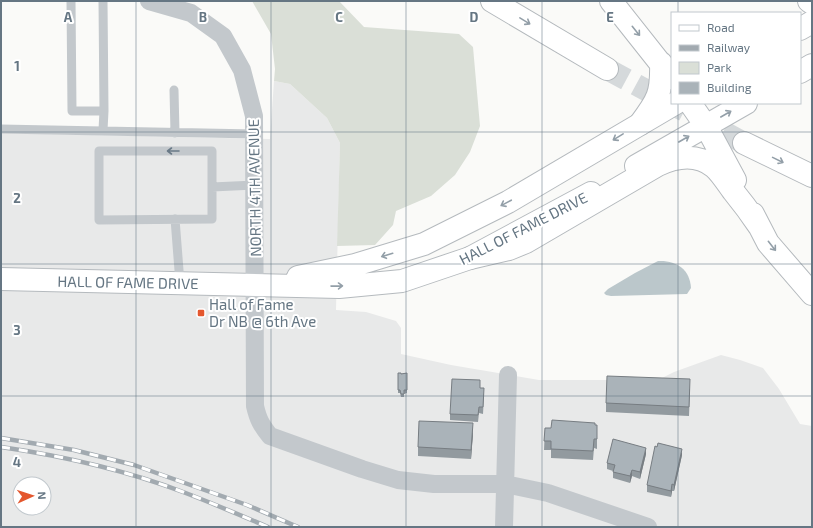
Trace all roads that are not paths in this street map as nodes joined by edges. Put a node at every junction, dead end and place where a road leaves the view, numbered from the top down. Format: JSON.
{"nodes":[{"id":1,"x":71,"y":1,"type":"edge"},
{"id":2,"x":103,"y":1,"type":"edge"},
{"id":3,"x":149,"y":1,"type":"edge"},
{"id":4,"x":492,"y":1,"type":"edge"},
{"id":5,"x":611,"y":1,"type":"edge"},
{"id":6,"x":809,"y":1,"type":"edge"},
{"id":7,"x":812,"y":3,"type":"edge"},
{"id":8,"x":812,"y":22,"type":"edge"},
{"id":9,"x":801,"y":29,"type":"edge"},
{"id":10,"x":812,"y":65,"type":"edge"},
{"id":11,"x":607,"y":69,"type":"tunnel mouth"},
{"id":12,"x":666,"y":70,"type":"edge"},
{"id":13,"x":801,"y":71,"type":"edge"},
{"id":14,"x":174,"y":90,"type":"dead end"},
{"id":15,"x":674,"y":104,"type":"edge"},
{"id":16,"x":691,"y":104,"type":"edge"},
{"id":17,"x":744,"y":104,"type":"edge"},
{"id":18,"x":104,"y":111,"type":"junction"},
{"id":19,"x":640,"y":124,"type":"junction"},
{"id":20,"x":706,"y":126,"type":"junction"},
{"id":21,"x":1,"y":129,"type":"edge"},
{"id":22,"x":104,"y":130,"type":"junction"},
{"id":23,"x":176,"y":133,"type":"junction"},
{"id":24,"x":255,"y":134,"type":"junction"},
{"id":25,"x":744,"y":143,"type":"tunnel mouth"},
{"id":26,"x":812,"y":176,"type":"edge"},
{"id":27,"x":255,"y":185,"type":"junction"},
{"id":28,"x":212,"y":187,"type":"junction"},
{"id":29,"x":175,"y":219,"type":"junction"},
{"id":30,"x":759,"y":226,"type":"junction"},
{"id":31,"x":470,"y":258,"type":"junction"},
{"id":32,"x":1,"y":279,"type":"edge"},
{"id":33,"x":180,"y":283,"type":"junction"},
{"id":34,"x":256,"y":285,"type":"junction"},
{"id":35,"x":812,"y":294,"type":"edge"},
{"id":36,"x":508,"y":375,"type":"dead end"},
{"id":37,"x":505,"y":484,"type":"junction"},
{"id":38,"x":504,"y":527,"type":"edge"},
{"id":39,"x":648,"y":527,"type":"edge"}],
"edges":[{"from":1,"to":18,"type":"lane"},
{"from":2,"to":18,"type":"lane"},
{"from":3,"to":24,"type":"street","name":"NORTH 4TH AVENUE"},
{"from":4,"to":11,"type":"main road","one_way":true},
{"from":5,"to":12,"type":"main road","one_way":true},
{"from":6,"to":7,"type":"main road"},
{"from":8,"to":9,"type":"main road"},
{"from":10,"to":13,"type":"main road"},
{"from":12,"to":19,"type":"main road"},
{"from":14,"to":23,"type":"lane"},
{"from":15,"to":19,"type":"main road","name":"HALL OF FAME DRIVE"},
{"from":16,"to":20,"type":"main road"},
{"from":20,"to":17,"type":"main road","name":"HALL OF FAME DRIVE","one_way":true},
{"from":18,"to":22,"type":"lane"},
{"from":19,"to":34,"type":"main road","name":"HALL OF FAME DRIVE","one_way":true},
{"from":20,"to":30,"type":"main road"},
{"from":31,"to":20,"type":"main road","name":"HALL OF FAME DRIVE","one_way":true},
{"from":21,"to":22,"type":"lane"},
{"from":22,"to":23,"type":"lane"},
{"from":23,"to":24,"type":"lane"},
{"from":24,"to":27,"type":"street","name":"NORTH 4TH AVENUE"},
{"from":25,"to":26,"type":"main road","one_way":true},
{"from":27,"to":28,"type":"lane"},
{"from":27,"to":34,"type":"street","name":"NORTH 4TH AVENUE"},
{"from":28,"to":29,"type":"lane"},
{"from":28,"to":29,"type":"lane","one_way":true},
{"from":29,"to":33,"type":"lane"},
{"from":30,"to":31,"type":"main road"},
{"from":30,"to":35,"type":"main road","one_way":true},
{"from":34,"to":31,"type":"main road","name":"HALL OF FAME DRIVE","one_way":true},
{"from":32,"to":33,"type":"main road","name":"HALL OF FAME DRIVE"},
{"from":33,"to":34,"type":"main road","name":"HALL OF FAME DRIVE"},
{"from":34,"to":37,"type":"street","name":"NORTH 4TH AVENUE"},
{"from":36,"to":37,"type":"street"},
{"from":37,"to":38,"type":"street"},
{"from":37,"to":39,"type":"street"}]}
